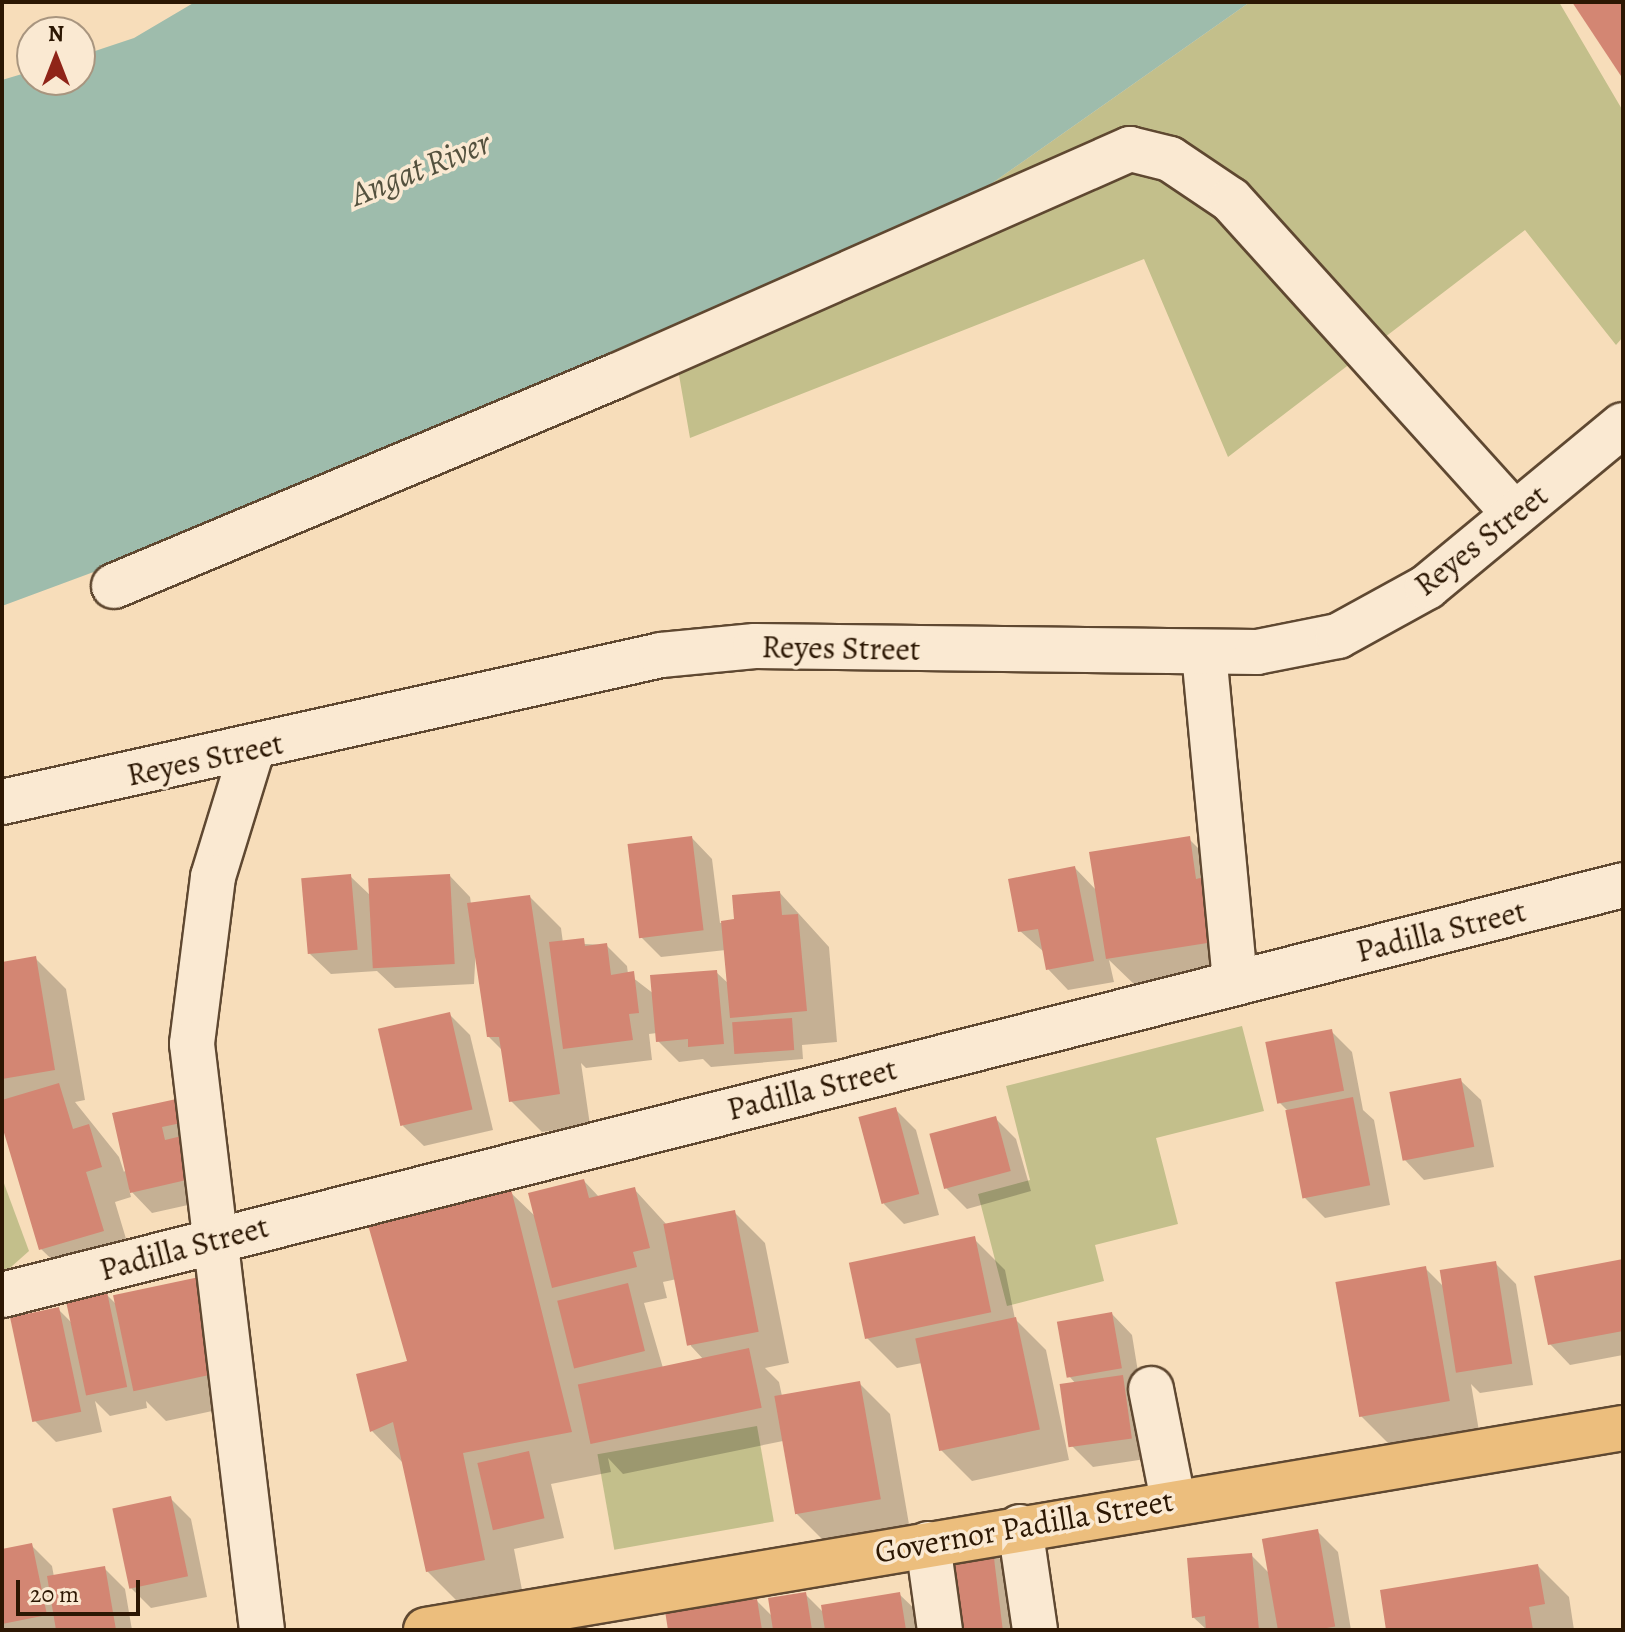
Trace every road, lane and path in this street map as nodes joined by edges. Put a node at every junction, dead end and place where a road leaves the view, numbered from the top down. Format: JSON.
{"nodes":[{"id":1,"x":1623,"y":425,"type":"edge"},
{"id":2,"x":1515,"y":514,"type":"junction"},
{"id":3,"x":114,"y":586,"type":"dead end"},
{"id":4,"x":1204,"y":653,"type":"junction"},
{"id":5,"x":252,"y":750,"type":"junction"},
{"id":6,"x":2,"y":802,"type":"edge"},
{"id":7,"x":1623,"y":885,"type":"edge"},
{"id":8,"x":1235,"y":982,"type":"junction"},
{"id":9,"x":217,"y":1239,"type":"junction"},
{"id":10,"x":2,"y":1295,"type":"edge"},
{"id":11,"x":1151,"y":1389,"type":"dead end"},
{"id":12,"x":1623,"y":1428,"type":"edge"},
{"id":13,"x":1173,"y":1500,"type":"junction"},
{"id":14,"x":1020,"y":1527,"type":"junction"},
{"id":15,"x":928,"y":1544,"type":"junction"},
{"id":16,"x":262,"y":1630,"type":"edge"},
{"id":17,"x":426,"y":1630,"type":"edge"},
{"id":18,"x":940,"y":1630,"type":"edge"},
{"id":19,"x":1035,"y":1630,"type":"edge"}],
"edges":[{"from":1,"to":2,"type":"street","name":"Reyes Street"},
{"from":2,"to":3,"type":"street"},
{"from":2,"to":4,"type":"street","name":"Reyes Street"},
{"from":4,"to":5,"type":"street","name":"Reyes Street"},
{"from":4,"to":8,"type":"street"},
{"from":5,"to":6,"type":"street","name":"Reyes Street"},
{"from":5,"to":9,"type":"street"},
{"from":7,"to":8,"type":"street","name":"Padilla Street"},
{"from":8,"to":9,"type":"street","name":"Padilla Street"},
{"from":9,"to":10,"type":"street","name":"Padilla Street"},
{"from":9,"to":16,"type":"street"},
{"from":11,"to":13,"type":"street"},
{"from":12,"to":13,"type":"main road","name":"Governor Padilla Street"},
{"from":13,"to":14,"type":"main road","name":"Governor Padilla Street"},
{"from":14,"to":15,"type":"main road","name":"Governor Padilla Street"},
{"from":14,"to":19,"type":"street"},
{"from":15,"to":17,"type":"main road","name":"Governor Padilla Street"},
{"from":15,"to":18,"type":"street"}]}
